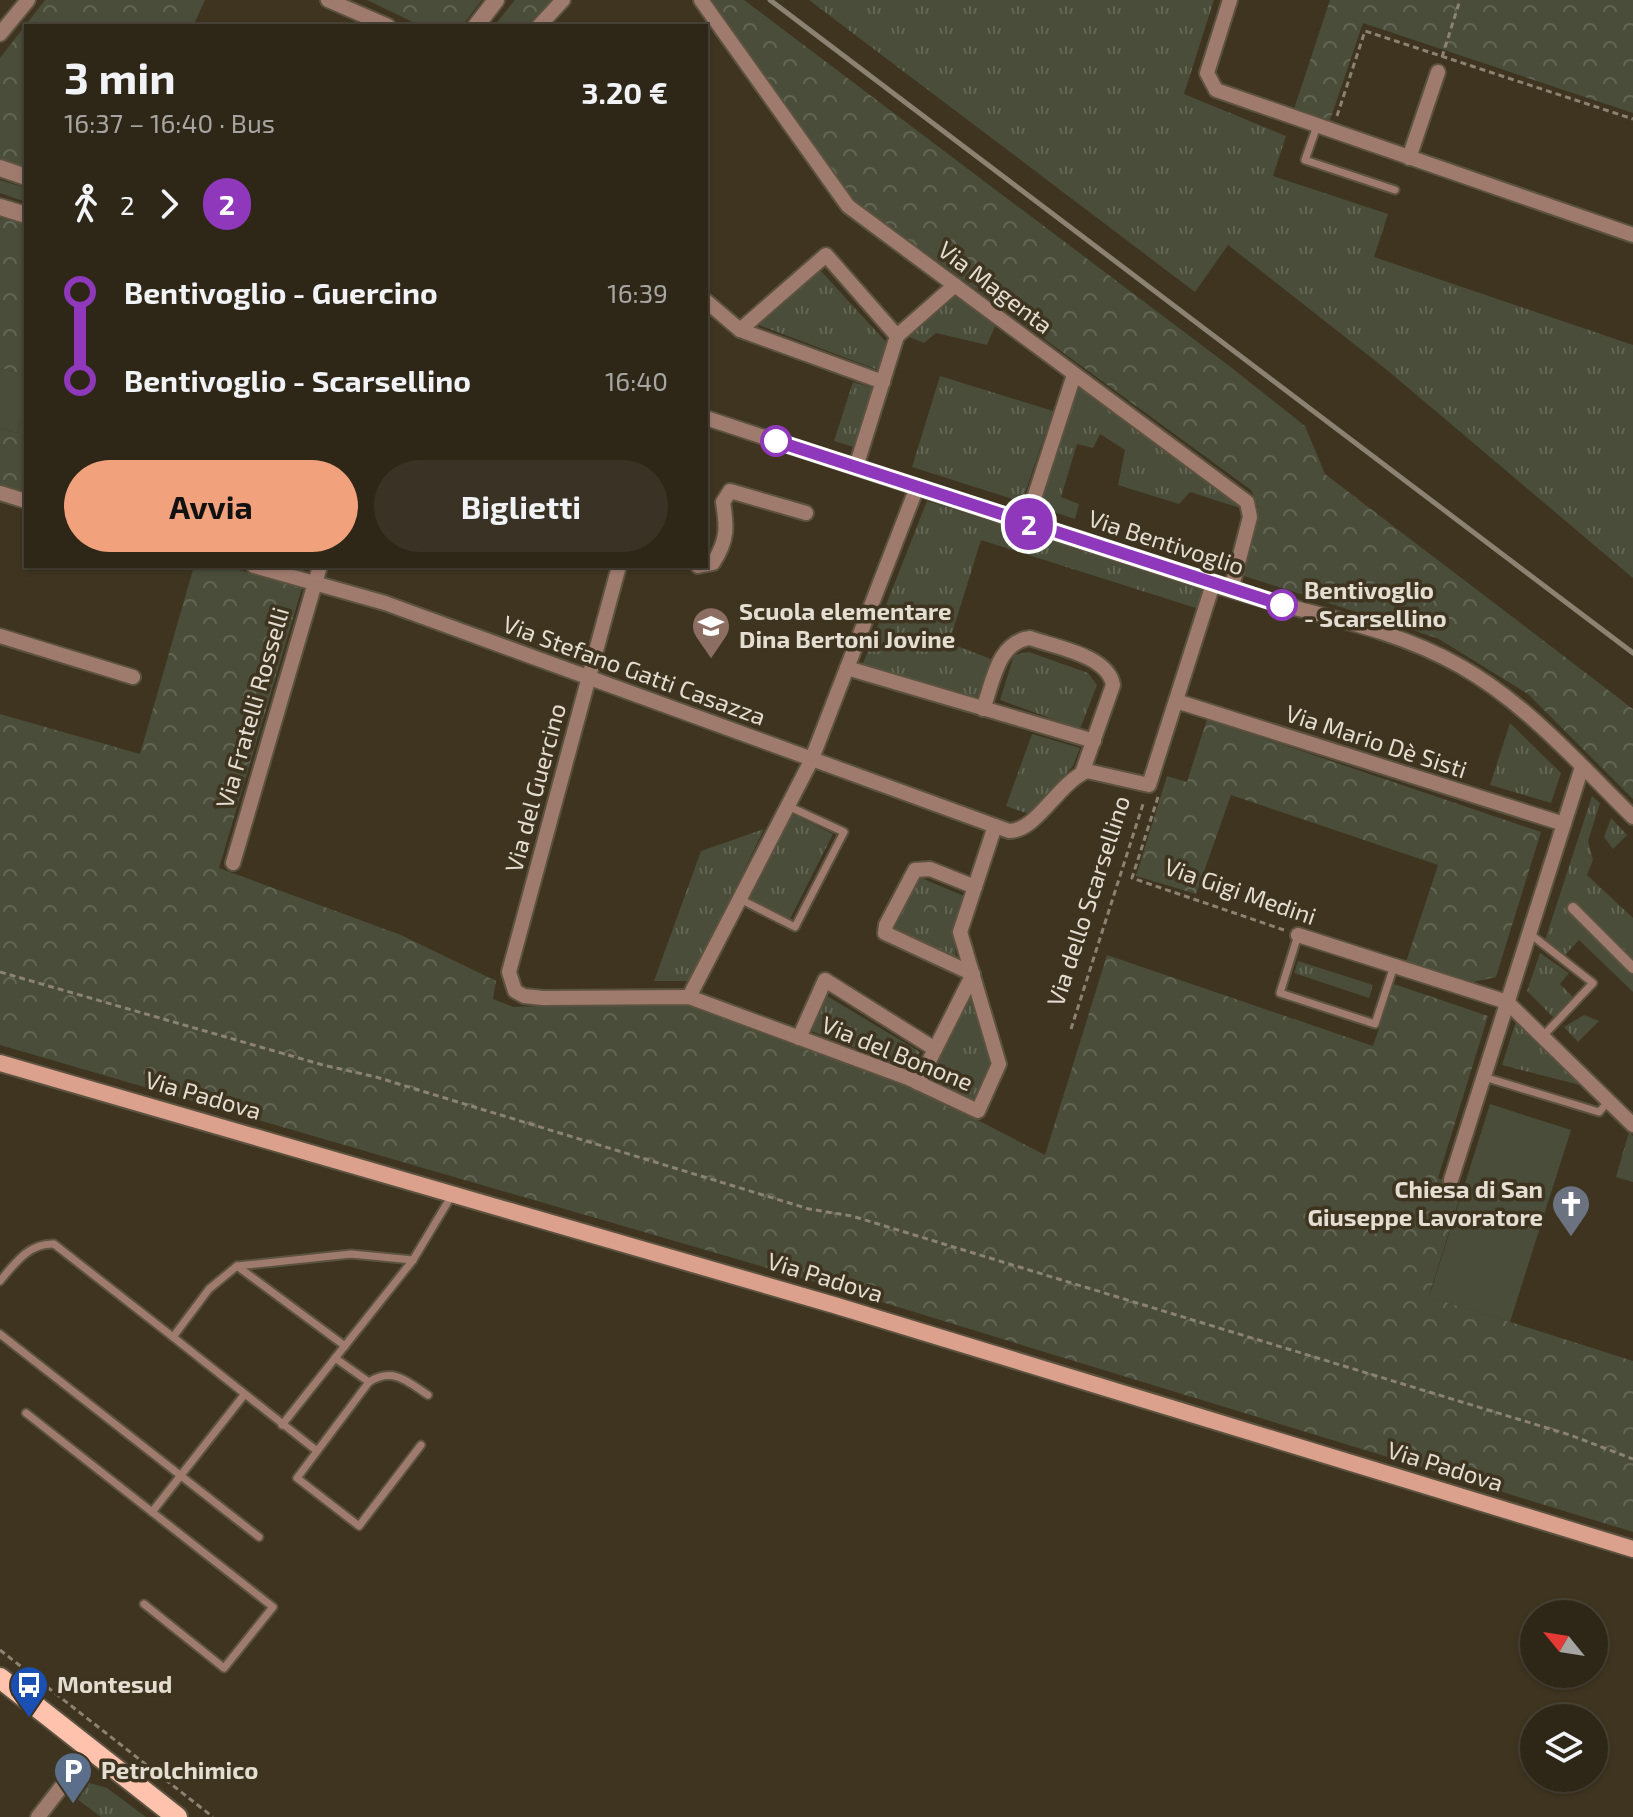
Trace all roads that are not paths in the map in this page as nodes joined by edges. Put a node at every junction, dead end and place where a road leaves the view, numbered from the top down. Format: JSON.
{"nodes":[{"id":1,"x":28,"y":0,"type":"edge"},
{"id":2,"x":328,"y":0,"type":"edge"},
{"id":3,"x":496,"y":0,"type":"edge"},
{"id":4,"x":563,"y":0,"type":"edge"},
{"id":5,"x":701,"y":0,"type":"edge"},
{"id":6,"x":1230,"y":0,"type":"edge"},
{"id":7,"x":354,"y":5,"type":"edge"},
{"id":8,"x":385,"y":24,"type":"edge"},
{"id":9,"x":478,"y":24,"type":"edge"},
{"id":10,"x":541,"y":24,"type":"edge"},
{"id":11,"x":0,"y":34,"type":"edge"},
{"id":12,"x":1438,"y":72,"type":"road end"},
{"id":13,"x":1317,"y":126,"type":"junction"},
{"id":14,"x":1409,"y":158,"type":"junction"},
{"id":15,"x":0,"y":168,"type":"edge"},
{"id":16,"x":24,"y":176,"type":"edge"},
{"id":17,"x":1395,"y":190,"type":"dead end"},
{"id":18,"x":0,"y":207,"type":"edge"},
{"id":19,"x":24,"y":214,"type":"edge"},
{"id":20,"x":1633,"y":235,"type":"edge"},
{"id":21,"x":955,"y":285,"type":"junction"},
{"id":22,"x":708,"y":303,"type":"edge"},
{"id":23,"x":740,"y":330,"type":"junction"},
{"id":24,"x":897,"y":336,"type":"junction"},
{"id":25,"x":1074,"y":375,"type":"junction"},
{"id":26,"x":883,"y":382,"type":"junction"},
{"id":27,"x":708,"y":419,"type":"edge"},
{"id":28,"x":856,"y":467,"type":"junction"},
{"id":29,"x":917,"y":487,"type":"junction"},
{"id":30,"x":0,"y":493,"type":"edge"},
{"id":31,"x":24,"y":500,"type":"edge"},
{"id":32,"x":806,"y":513,"type":"dead end"},
{"id":33,"x":1026,"y":523,"type":"junction"},
{"id":34,"x":708,"y":564,"type":"edge"},
{"id":35,"x":261,"y":568,"type":"edge"},
{"id":36,"x":319,"y":568,"type":"edge"},
{"id":37,"x":618,"y":568,"type":"edge"},
{"id":38,"x":314,"y":583,"type":"junction"},
{"id":39,"x":1213,"y":584,"type":"junction"},
{"id":40,"x":1231,"y":590,"type":"junction"},
{"id":41,"x":0,"y":636,"type":"edge"},
{"id":42,"x":847,"y":668,"type":"junction"},
{"id":43,"x":133,"y":677,"type":"dead end"},
{"id":44,"x":589,"y":677,"type":"junction"},
{"id":45,"x":1176,"y":701,"type":"junction"},
{"id":46,"x":983,"y":709,"type":"junction"},
{"id":47,"x":1094,"y":741,"type":"junction"},
{"id":48,"x":811,"y":761,"type":"junction"},
{"id":49,"x":1582,"y":767,"type":"junction"},
{"id":50,"x":1082,"y":773,"type":"junction"},
{"id":51,"x":788,"y":806,"type":"junction"},
{"id":52,"x":1633,"y":817,"type":"edge"},
{"id":53,"x":1564,"y":824,"type":"junction"},
{"id":54,"x":995,"y":826,"type":"junction"},
{"id":55,"x":233,"y":863,"type":"dead end"},
{"id":56,"x":975,"y":887,"type":"junction"},
{"id":57,"x":740,"y":899,"type":"junction"},
{"id":58,"x":1573,"y":908,"type":"dead end"},
{"id":59,"x":1529,"y":933,"type":"junction"},
{"id":60,"x":1298,"y":935,"type":"joint"},
{"id":61,"x":1394,"y":966,"type":"junction"},
{"id":62,"x":1633,"y":968,"type":"edge"},
{"id":63,"x":973,"y":974,"type":"junction"},
{"id":64,"x":689,"y":997,"type":"junction"},
{"id":65,"x":543,"y":998,"type":"joint"},
{"id":66,"x":1507,"y":1002,"type":"junction"},
{"id":67,"x":1543,"y":1037,"type":"junction"},
{"id":68,"x":799,"y":1038,"type":"junction"},
{"id":69,"x":935,"y":1049,"type":"junction"},
{"id":70,"x":0,"y":1063,"type":"edge"},
{"id":71,"x":1484,"y":1077,"type":"junction"},
{"id":72,"x":918,"y":1083,"type":"junction"},
{"id":73,"x":1609,"y":1101,"type":"junction"},
{"id":74,"x":1633,"y":1125,"type":"edge"},
{"id":75,"x":1451,"y":1180,"type":"dead end"},
{"id":76,"x":454,"y":1193,"type":"junction"},
{"id":77,"x":413,"y":1260,"type":"junction"},
{"id":78,"x":237,"y":1266,"type":"junction"},
{"id":79,"x":0,"y":1281,"type":"edge"},
{"id":80,"x":0,"y":1334,"type":"edge"},
{"id":81,"x":173,"y":1337,"type":"junction"},
{"id":82,"x":345,"y":1346,"type":"junction"},
{"id":83,"x":335,"y":1358,"type":"junction"},
{"id":84,"x":369,"y":1382,"type":"junction"},
{"id":85,"x":244,"y":1395,"type":"junction"},
{"id":86,"x":428,"y":1395,"type":"dead end"},
{"id":87,"x":26,"y":1413,"type":"dead end"},
{"id":88,"x":282,"y":1425,"type":"junction"},
{"id":89,"x":421,"y":1445,"type":"dead end"},
{"id":90,"x":317,"y":1451,"type":"junction"},
{"id":91,"x":181,"y":1476,"type":"junction"},
{"id":92,"x":152,"y":1512,"type":"junction"},
{"id":93,"x":259,"y":1537,"type":"dead end"},
{"id":94,"x":1633,"y":1549,"type":"edge"},
{"id":95,"x":144,"y":1604,"type":"dead end"},
{"id":96,"x":0,"y":1678,"type":"edge"},
{"id":97,"x":90,"y":1750,"type":"junction"},
{"id":98,"x":38,"y":1817,"type":"edge"},
{"id":99,"x":177,"y":1817,"type":"edge"}],
"edges":[{"from":1,"to":11,"type":"street"},
{"from":2,"to":7,"type":"street"},
{"from":3,"to":9,"type":"street"},
{"from":4,"to":10,"type":"street"},
{"from":5,"to":21,"type":"street","name":"Via Magenta"},
{"from":6,"to":13,"type":"street"},
{"from":7,"to":8,"type":"street"},
{"from":12,"to":14,"type":"street"},
{"from":13,"to":14,"type":"street"},
{"from":13,"to":17,"type":"lane"},
{"from":14,"to":20,"type":"street"},
{"from":15,"to":16,"type":"street"},
{"from":18,"to":19,"type":"street"},
{"from":21,"to":24,"type":"street"},
{"from":21,"to":25,"type":"street","name":"Via Magenta"},
{"from":22,"to":23,"type":"street"},
{"from":23,"to":24,"type":"street"},
{"from":23,"to":26,"type":"street"},
{"from":24,"to":26,"type":"street"},
{"from":25,"to":33,"type":"street"},
{"from":25,"to":40,"type":"street","name":"Via Magenta"},
{"from":26,"to":28,"type":"street"},
{"from":27,"to":28,"type":"street","name":"Via Bentivoglio"},
{"from":28,"to":29,"type":"street","name":"Via Bentivoglio"},
{"from":29,"to":33,"type":"street","name":"Via Bentivoglio"},
{"from":29,"to":42,"type":"street"},
{"from":30,"to":31,"type":"street"},
{"from":32,"to":34,"type":"street"},
{"from":33,"to":39,"type":"street","name":"Via Bentivoglio"},
{"from":35,"to":38,"type":"street","name":"Via Stefano Gatti Casazza"},
{"from":36,"to":38,"type":"street","name":"Via Fratelli Rosselli"},
{"from":37,"to":44,"type":"street","name":"Via del Guercino"},
{"from":38,"to":44,"type":"street","name":"Via Stefano Gatti Casazza"},
{"from":38,"to":55,"type":"street","name":"Via Fratelli Rosselli"},
{"from":39,"to":40,"type":"street","name":"Via Bentivoglio"},
{"from":39,"to":45,"type":"street","name":"Via dello Scarsellino"},
{"from":40,"to":49,"type":"street","name":"Via Bentivoglio"},
{"from":41,"to":43,"type":"street"},
{"from":42,"to":46,"type":"street"},
{"from":42,"to":48,"type":"street"},
{"from":44,"to":48,"type":"street","name":"Via Stefano Gatti Casazza"},
{"from":44,"to":65,"type":"street","name":"Via del Guercino"},
{"from":45,"to":50,"type":"street","name":"Via dello Scarsellino"},
{"from":45,"to":53,"type":"street","name":"Via Mario Dè Sisti"},
{"from":46,"to":47,"type":"street"},
{"from":46,"to":47,"type":"street"},
{"from":47,"to":50,"type":"street"},
{"from":48,"to":51,"type":"street"},
{"from":48,"to":54,"type":"street","name":"Via Stefano Gatti Casazza"},
{"from":49,"to":52,"type":"street","name":"Via Bentivoglio"},
{"from":49,"to":53,"type":"street"},
{"from":50,"to":54,"type":"street","name":"Via dello Scarsellino"},
{"from":51,"to":57,"type":"street"},
{"from":51,"to":57,"type":"lane"},
{"from":53,"to":59,"type":"street"},
{"from":54,"to":56,"type":"street"},
{"from":56,"to":63,"type":"street"},
{"from":56,"to":63,"type":"street"},
{"from":57,"to":64,"type":"street"},
{"from":58,"to":62,"type":"street"},
{"from":59,"to":66,"type":"street"},
{"from":59,"to":67,"type":"lane"},
{"from":60,"to":61,"type":"street","name":"Via Gigi Medini"},
{"from":60,"to":61,"type":"lane"},
{"from":61,"to":66,"type":"street","name":"Via Gigi Medini"},
{"from":63,"to":69,"type":"street"},
{"from":63,"to":72,"type":"street","name":"Via del Bonone"},
{"from":64,"to":65,"type":"street","name":"Via del Bonone"},
{"from":64,"to":68,"type":"street","name":"Via del Bonone"},
{"from":66,"to":67,"type":"street"},
{"from":66,"to":71,"type":"street"},
{"from":67,"to":73,"type":"street"},
{"from":68,"to":69,"type":"street","name":"Via del Bonone"},
{"from":68,"to":72,"type":"street","name":"Via del Bonone"},
{"from":69,"to":72,"type":"street"},
{"from":70,"to":76,"type":"main road","name":"Via Padova"},
{"from":71,"to":73,"type":"lane"},
{"from":71,"to":75,"type":"street"},
{"from":73,"to":74,"type":"street"},
{"from":76,"to":77,"type":"lane"},
{"from":76,"to":94,"type":"main road","name":"Via Padova"},
{"from":77,"to":78,"type":"lane"},
{"from":77,"to":82,"type":"lane"},
{"from":78,"to":81,"type":"lane"},
{"from":78,"to":82,"type":"lane"},
{"from":79,"to":81,"type":"lane"},
{"from":80,"to":91,"type":"lane"},
{"from":81,"to":85,"type":"lane"},
{"from":82,"to":83,"type":"lane"},
{"from":83,"to":84,"type":"lane"},
{"from":83,"to":88,"type":"lane"},
{"from":84,"to":86,"type":"lane"},
{"from":84,"to":90,"type":"lane"},
{"from":85,"to":88,"type":"lane"},
{"from":85,"to":91,"type":"lane"},
{"from":87,"to":92,"type":"lane"},
{"from":88,"to":90,"type":"lane"},
{"from":89,"to":90,"type":"lane"},
{"from":91,"to":92,"type":"lane"},
{"from":91,"to":93,"type":"lane"},
{"from":92,"to":95,"type":"lane"},
{"from":96,"to":97,"type":"main road"},
{"from":97,"to":98,"type":"street"},
{"from":97,"to":99,"type":"main road"}]}
